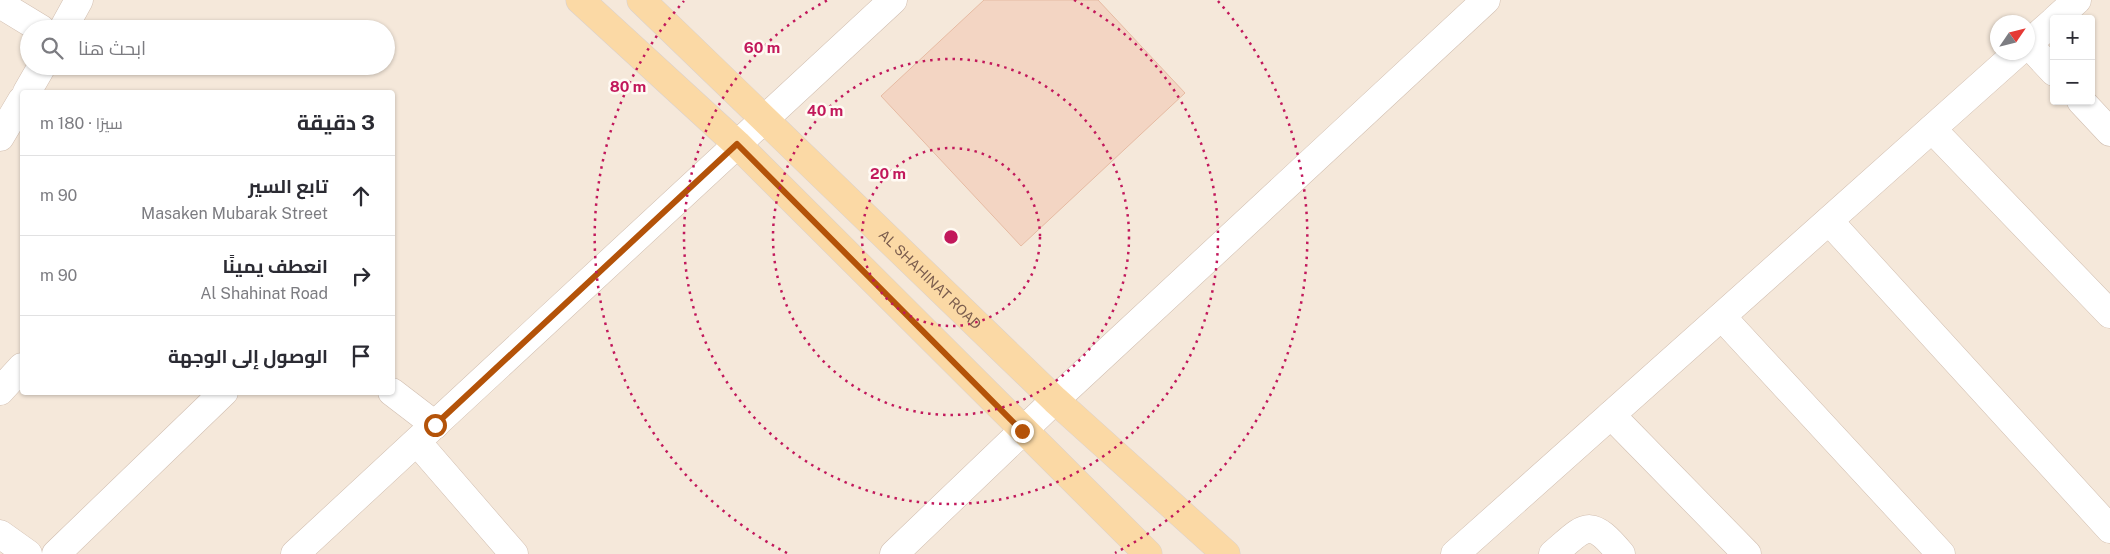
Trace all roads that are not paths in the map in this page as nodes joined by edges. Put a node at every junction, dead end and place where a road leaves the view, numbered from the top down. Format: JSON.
{"nodes":[{"id":1,"x":79,"y":0,"type":"edge"},
{"id":2,"x":580,"y":0,"type":"edge"},
{"id":3,"x":641,"y":0,"type":"edge"},
{"id":4,"x":893,"y":0,"type":"edge"},
{"id":5,"x":1486,"y":0,"type":"edge"},
{"id":6,"x":2077,"y":0,"type":"edge"},
{"id":7,"x":0,"y":4,"type":"edge"},
{"id":8,"x":2060,"y":15,"type":"edge"},
{"id":9,"x":26,"y":20,"type":"edge"},
{"id":10,"x":68,"y":20,"type":"edge"},
{"id":11,"x":2050,"y":24,"type":"edge"},
{"id":12,"x":2035,"y":38,"type":"edge"},
{"id":13,"x":2035,"y":52,"type":"edge"},
{"id":14,"x":2009,"y":60,"type":"edge"},
{"id":15,"x":2050,"y":68,"type":"edge"},
{"id":16,"x":37,"y":75,"type":"edge"},
{"id":17,"x":29,"y":90,"type":"edge"},
{"id":18,"x":2086,"y":105,"type":"edge"},
{"id":19,"x":20,"y":107,"type":"edge"},
{"id":20,"x":763,"y":120,"type":"junction"},
{"id":21,"x":1932,"y":129,"type":"junction"},
{"id":22,"x":2110,"y":132,"type":"edge"},
{"id":23,"x":0,"y":137,"type":"edge"},
{"id":24,"x":737,"y":144,"type":"junction"},
{"id":25,"x":1829,"y":221,"type":"junction"},
{"id":26,"x":2110,"y":314,"type":"edge"},
{"id":27,"x":1722,"y":316,"type":"junction"},
{"id":28,"x":20,"y":369,"type":"edge"},
{"id":29,"x":0,"y":391,"type":"edge"},
{"id":30,"x":221,"y":395,"type":"edge"},
{"id":31,"x":394,"y":395,"type":"edge"},
{"id":32,"x":1055,"y":400,"type":"junction"},
{"id":33,"x":1611,"y":415,"type":"junction"},
{"id":34,"x":1022,"y":431,"type":"junction"},
{"id":35,"x":426,"y":434,"type":"junction"},
{"id":36,"x":2110,"y":529,"type":"edge"},
{"id":37,"x":0,"y":534,"type":"edge"},
{"id":38,"x":28,"y":554,"type":"edge"},
{"id":39,"x":56,"y":554,"type":"edge"},
{"id":40,"x":295,"y":554,"type":"edge"},
{"id":41,"x":514,"y":554,"type":"edge"},
{"id":42,"x":894,"y":554,"type":"edge"},
{"id":43,"x":1148,"y":554,"type":"edge"},
{"id":44,"x":1225,"y":554,"type":"edge"},
{"id":45,"x":1455,"y":554,"type":"edge"},
{"id":46,"x":1553,"y":554,"type":"edge"},
{"id":47,"x":1621,"y":554,"type":"edge"},
{"id":48,"x":1747,"y":554,"type":"edge"},
{"id":49,"x":1941,"y":554,"type":"edge"}],
"edges":[{"from":1,"to":10,"type":"street"},
{"from":2,"to":24,"type":"main road"},
{"from":3,"to":20,"type":"main road","name":"AL SHAHINAT ROAD"},
{"from":4,"to":20,"type":"street"},
{"from":5,"to":32,"type":"street"},
{"from":6,"to":8,"type":"street"},
{"from":7,"to":9,"type":"street"},
{"from":11,"to":12,"type":"street"},
{"from":13,"to":15,"type":"street"},
{"from":14,"to":21,"type":"street"},
{"from":16,"to":17,"type":"street"},
{"from":18,"to":22,"type":"street"},
{"from":19,"to":23,"type":"street"},
{"from":20,"to":24,"type":"street"},
{"from":20,"to":32,"type":"main road","name":"AL SHAHINAT ROAD"},
{"from":21,"to":25,"type":"street"},
{"from":21,"to":26,"type":"street"},
{"from":24,"to":34,"type":"main road"},
{"from":24,"to":35,"type":"street"},
{"from":25,"to":27,"type":"street"},
{"from":25,"to":36,"type":"street"},
{"from":27,"to":33,"type":"street"},
{"from":27,"to":49,"type":"street"},
{"from":28,"to":29,"type":"street"},
{"from":30,"to":39,"type":"street"},
{"from":31,"to":35,"type":"street"},
{"from":32,"to":34,"type":"street"},
{"from":32,"to":44,"type":"main road","name":"AL SHAHINAT ROAD"},
{"from":33,"to":45,"type":"street"},
{"from":33,"to":48,"type":"street"},
{"from":34,"to":42,"type":"street"},
{"from":34,"to":43,"type":"main road"},
{"from":35,"to":40,"type":"street"},
{"from":35,"to":41,"type":"street"},
{"from":37,"to":38,"type":"street"},
{"from":46,"to":47,"type":"street"}]}
